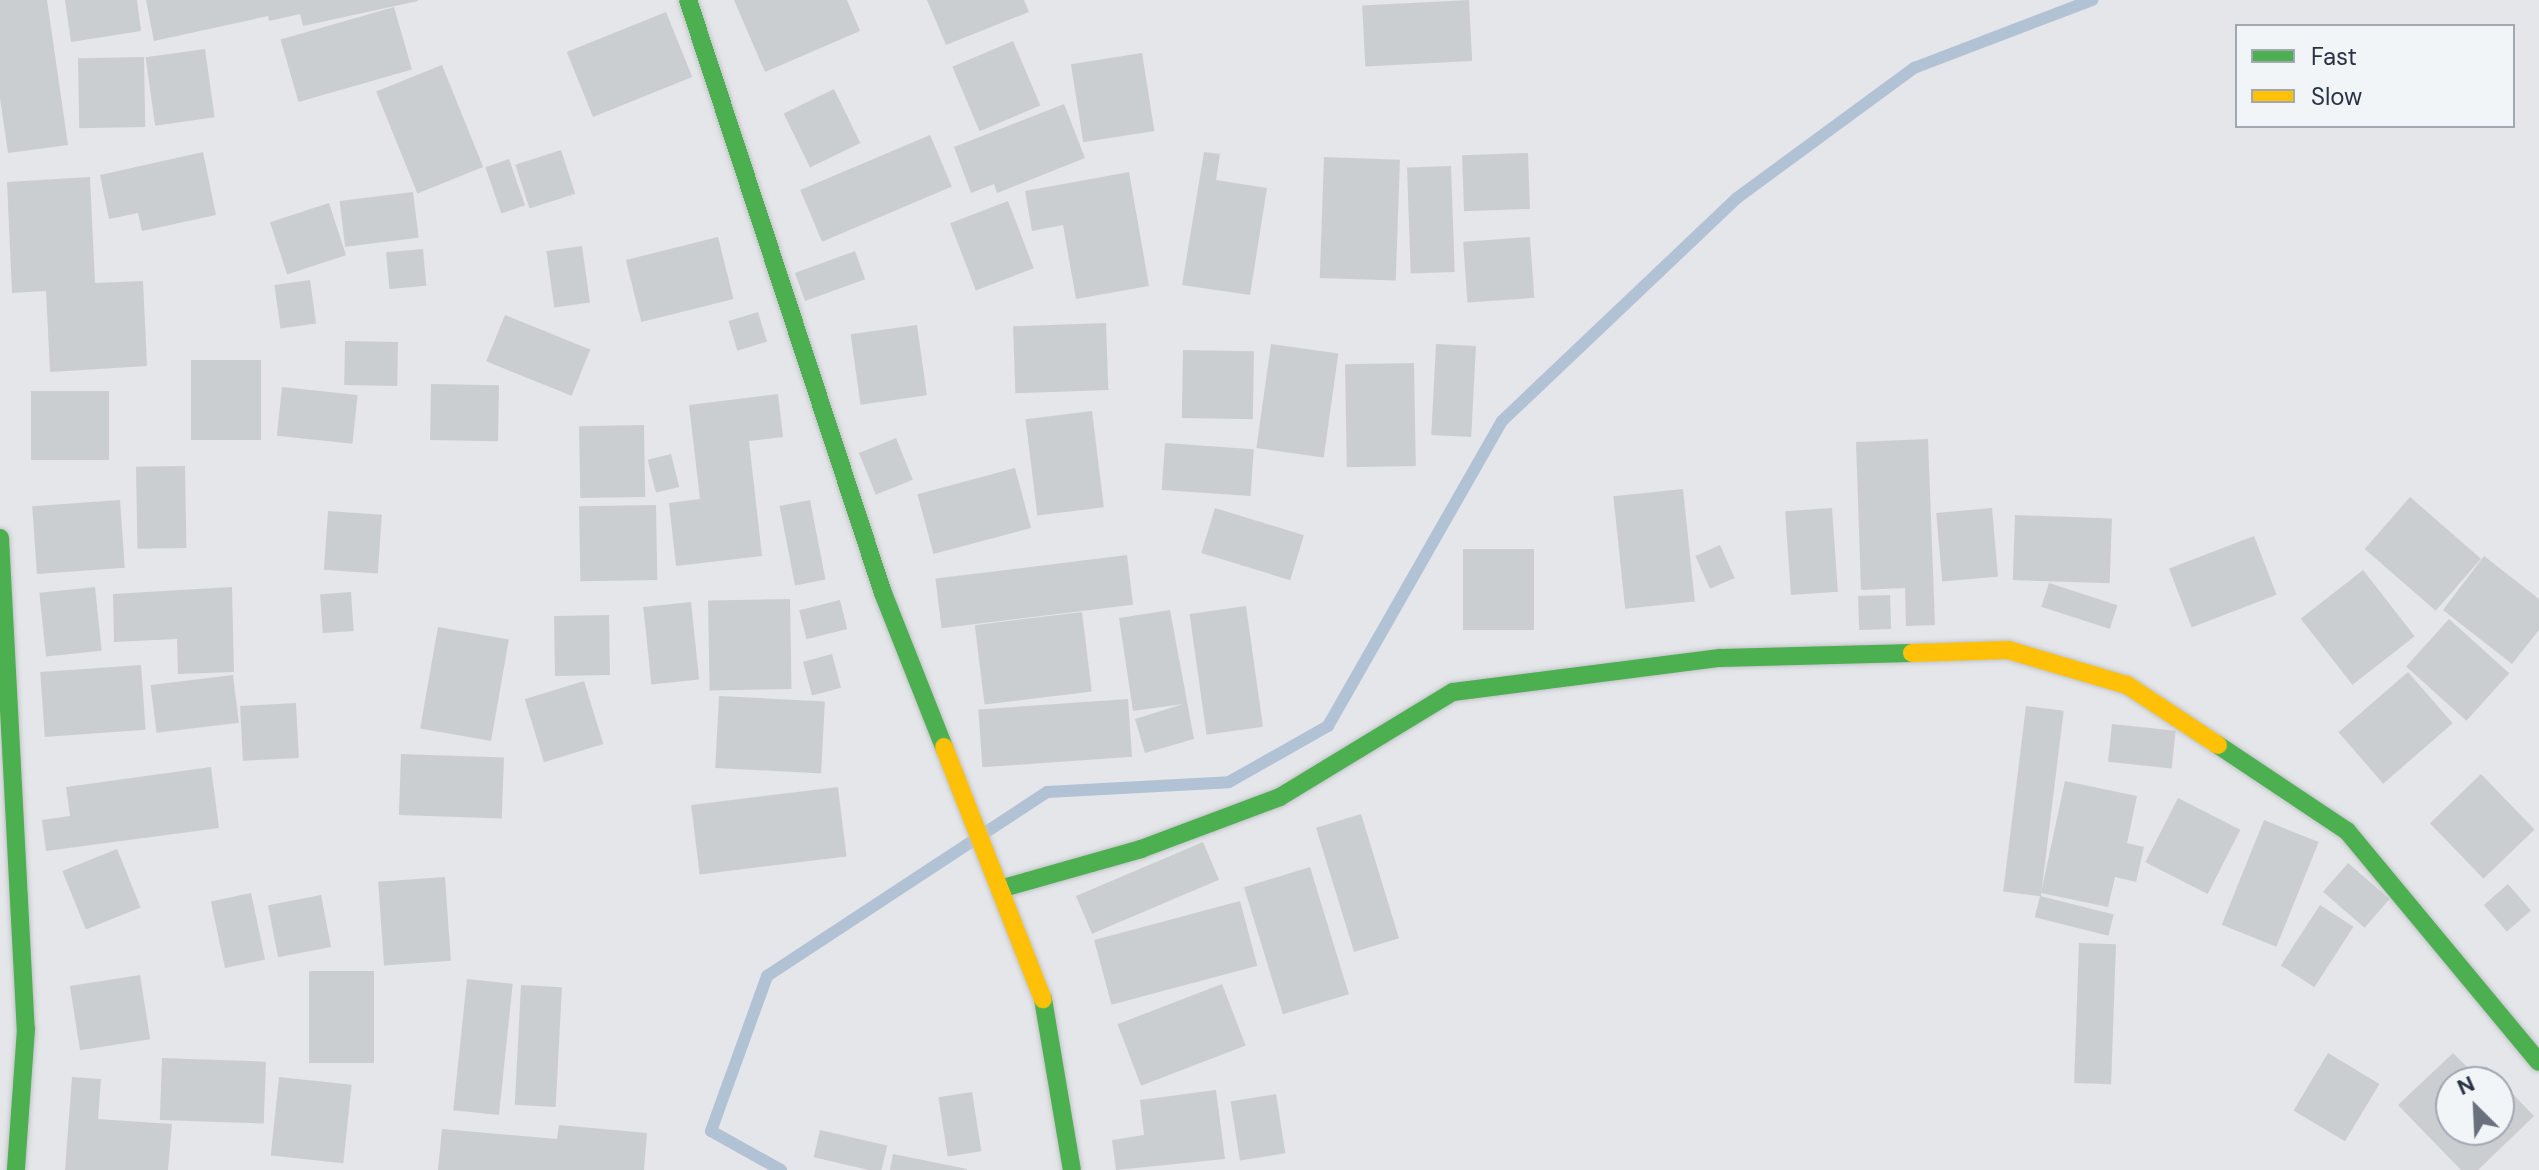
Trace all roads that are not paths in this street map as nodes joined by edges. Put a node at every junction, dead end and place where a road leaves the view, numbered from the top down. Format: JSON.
{"nodes":[{"id":1,"x":688,"y":0,"type":"edge"},
{"id":2,"x":0,"y":538,"type":"edge"},
{"id":3,"x":998,"y":885,"type":"junction"},
{"id":4,"x":2539,"y":1062,"type":"edge"},
{"id":5,"x":16,"y":1170,"type":"edge"},
{"id":6,"x":1072,"y":1170,"type":"edge"}],
"edges":[{"from":1,"to":3,"type":"street"},
{"from":2,"to":5,"type":"street"},
{"from":3,"to":4,"type":"street"},
{"from":3,"to":6,"type":"street"}]}
